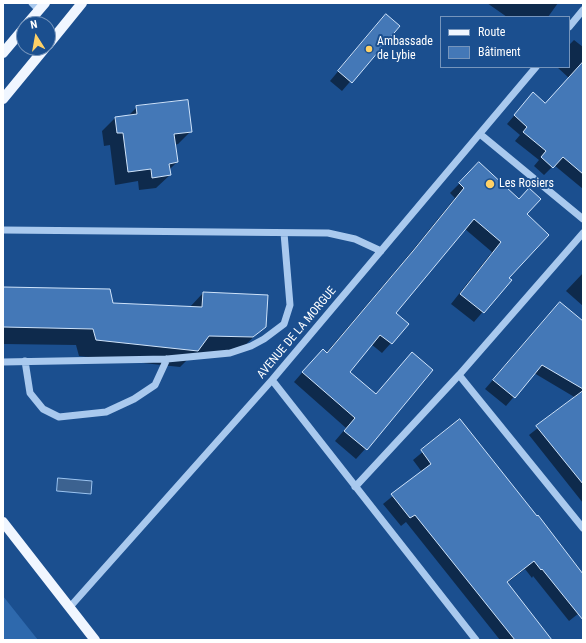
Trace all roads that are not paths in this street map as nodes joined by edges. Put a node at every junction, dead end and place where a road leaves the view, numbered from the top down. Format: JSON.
{"nodes":[{"id":1,"x":82,"y":3,"type":"edge"},
{"id":2,"x":39,"y":5,"type":"edge"},
{"id":3,"x":582,"y":12,"type":"edge"},
{"id":4,"x":32,"y":16,"type":"edge"},
{"id":5,"x":570,"y":26,"type":"edge"},
{"id":6,"x":56,"y":34,"type":"edge"},
{"id":7,"x":16,"y":38,"type":"edge"},
{"id":8,"x":3,"y":53,"type":"edge"},
{"id":9,"x":38,"y":56,"type":"edge"},
{"id":10,"x":535,"y":68,"type":"edge"},
{"id":11,"x":3,"y":99,"type":"edge"},
{"id":12,"x":480,"y":134,"type":"junction"},
{"id":13,"x":583,"y":219,"type":"edge"},
{"id":14,"x":3,"y":230,"type":"edge"},
{"id":15,"x":284,"y":233,"type":"junction"},
{"id":16,"x":583,"y":233,"type":"edge"},
{"id":17,"x":380,"y":251,"type":"junction"},
{"id":18,"x":167,"y":359,"type":"junction"},
{"id":19,"x":25,"y":361,"type":"junction"},
{"id":20,"x":3,"y":362,"type":"edge"},
{"id":21,"x":458,"y":375,"type":"junction"},
{"id":22,"x":272,"y":380,"type":"junction"},
{"id":23,"x":355,"y":487,"type":"junction"},
{"id":24,"x":3,"y":522,"type":"edge"},
{"id":25,"x":583,"y":528,"type":"edge"},
{"id":26,"x":69,"y":608,"type":"junction"},
{"id":27,"x":95,"y":640,"type":"edge"},
{"id":28,"x":476,"y":640,"type":"edge"}],
"edges":[{"from":1,"to":6,"type":"main road"},
{"from":2,"to":4,"type":"main road"},
{"from":3,"to":5,"type":"street"},
{"from":7,"to":8,"type":"main road"},
{"from":9,"to":11,"type":"main road"},
{"from":10,"to":12,"type":"street","name":"AVENUE DE LA MORGUE"},
{"from":12,"to":13,"type":"street"},
{"from":12,"to":17,"type":"street","name":"AVENUE DE LA MORGUE"},
{"from":14,"to":15,"type":"street"},
{"from":15,"to":17,"type":"street"},
{"from":15,"to":18,"type":"street"},
{"from":16,"to":21,"type":"street"},
{"from":17,"to":22,"type":"street","name":"AVENUE DE LA MORGUE"},
{"from":18,"to":19,"type":"street"},
{"from":18,"to":19,"type":"street"},
{"from":19,"to":20,"type":"street"},
{"from":21,"to":23,"type":"street"},
{"from":21,"to":25,"type":"street"},
{"from":22,"to":23,"type":"street"},
{"from":22,"to":26,"type":"street","name":"AVENUE DE LA MORGUE"},
{"from":23,"to":28,"type":"street"},
{"from":24,"to":26,"type":"main road"},
{"from":26,"to":27,"type":"main road"}]}
